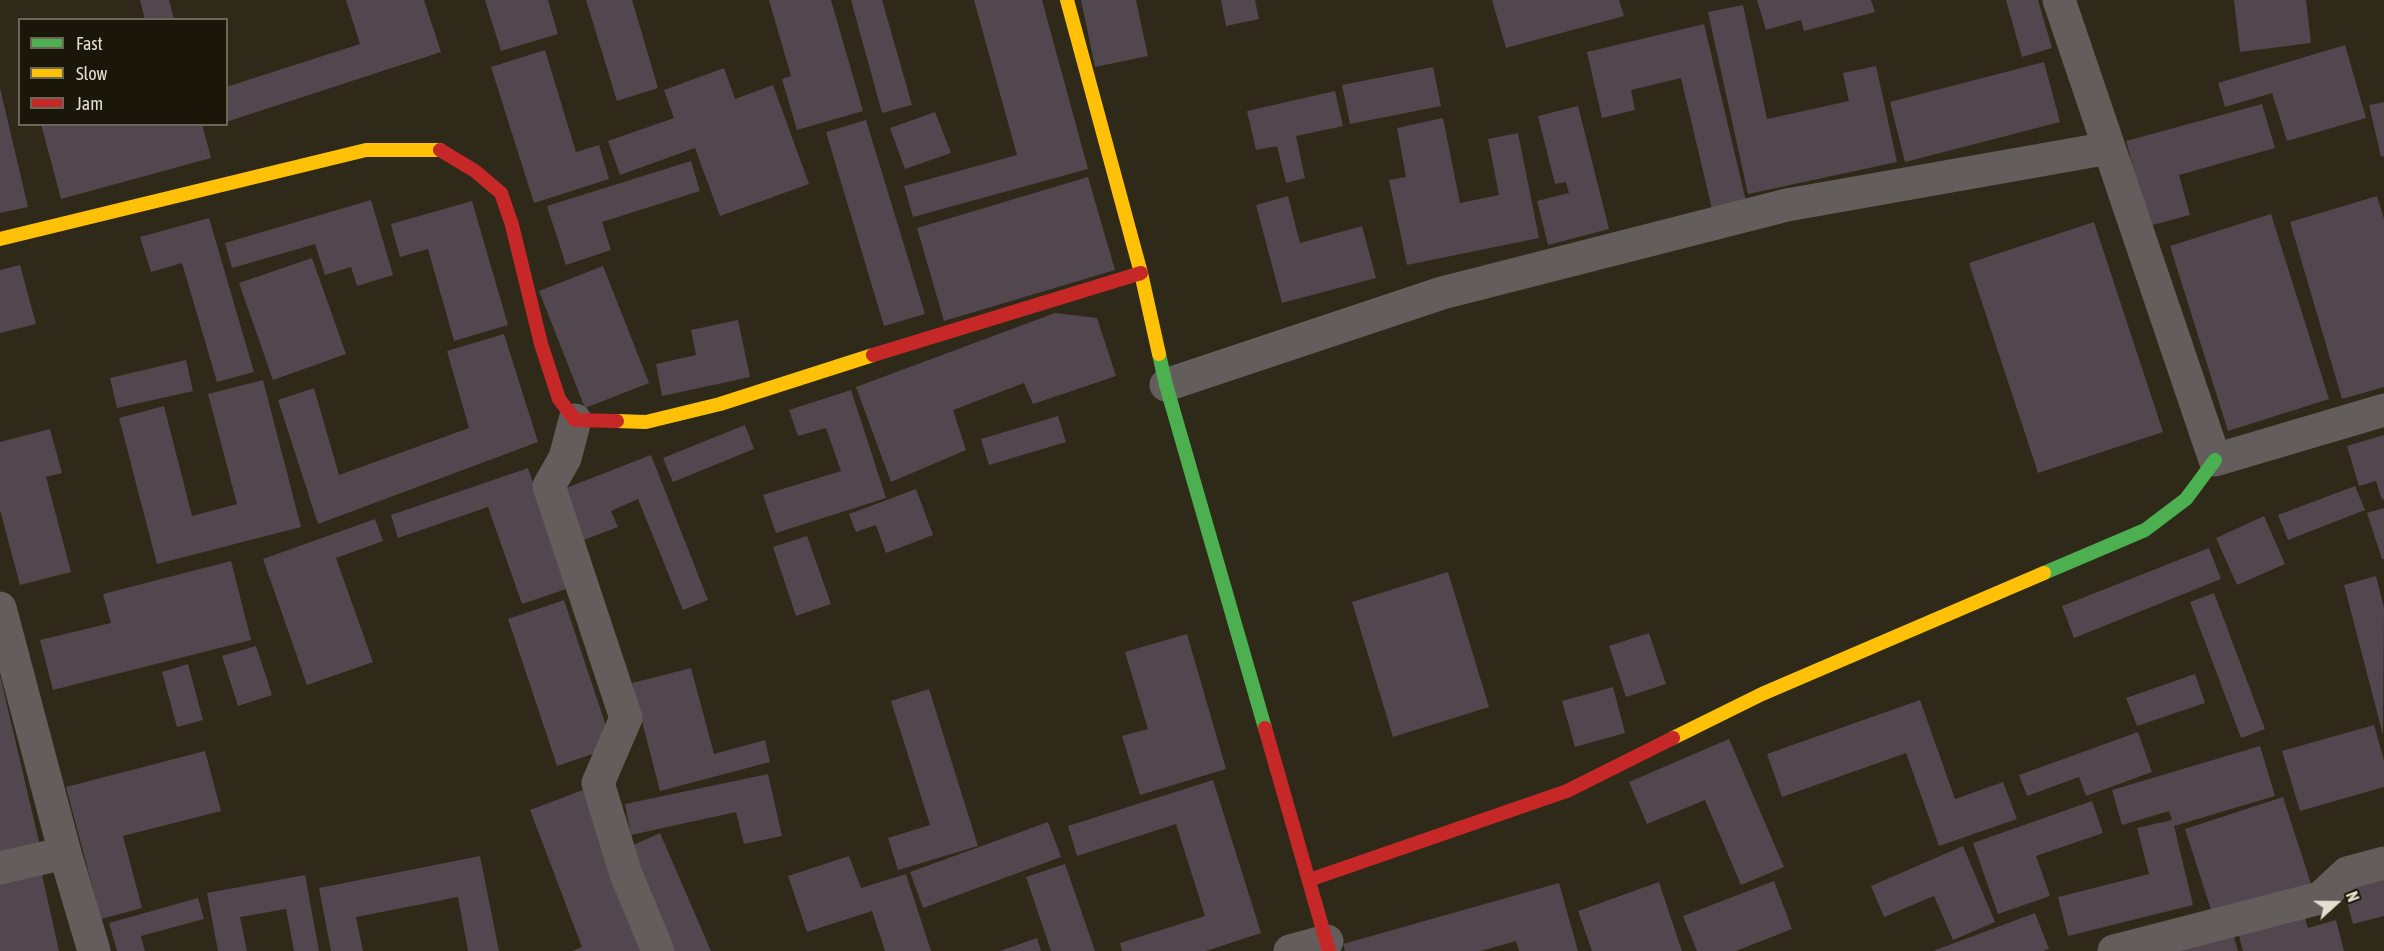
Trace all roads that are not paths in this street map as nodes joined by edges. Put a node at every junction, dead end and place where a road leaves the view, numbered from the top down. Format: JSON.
{"nodes":[{"id":1,"x":1067,"y":0,"type":"edge"},
{"id":2,"x":2059,"y":0,"type":"edge"},
{"id":3,"x":2109,"y":148,"type":"junction"},
{"id":4,"x":0,"y":239,"type":"edge"},
{"id":5,"x":1141,"y":273,"type":"junction"},
{"id":6,"x":1166,"y":385,"type":"junction"},
{"id":7,"x":2384,"y":410,"type":"edge"},
{"id":8,"x":575,"y":420,"type":"junction"},
{"id":9,"x":2215,"y":460,"type":"junction"},
{"id":10,"x":0,"y":608,"type":"edge"},
{"id":11,"x":65,"y":853,"type":"junction"},
{"id":12,"x":2384,"y":863,"type":"edge"},
{"id":13,"x":0,"y":868,"type":"edge"},
{"id":14,"x":1309,"y":880,"type":"junction"},
{"id":15,"x":1328,"y":946,"type":"edge"},
{"id":16,"x":94,"y":951,"type":"edge"},
{"id":17,"x":658,"y":951,"type":"edge"},
{"id":18,"x":1290,"y":951,"type":"edge"},
{"id":19,"x":2114,"y":951,"type":"edge"}],
"edges":[{"from":1,"to":5,"type":"street"},
{"from":2,"to":3,"type":"street"},
{"from":3,"to":6,"type":"street"},
{"from":3,"to":9,"type":"street"},
{"from":4,"to":8,"type":"street"},
{"from":5,"to":6,"type":"street"},
{"from":5,"to":8,"type":"street"},
{"from":6,"to":14,"type":"street"},
{"from":7,"to":9,"type":"street"},
{"from":8,"to":17,"type":"street"},
{"from":9,"to":14,"type":"street"},
{"from":10,"to":11,"type":"street"},
{"from":11,"to":13,"type":"street"},
{"from":11,"to":16,"type":"street"},
{"from":12,"to":19,"type":"street"},
{"from":14,"to":15,"type":"street"},
{"from":15,"to":18,"type":"street"}]}
